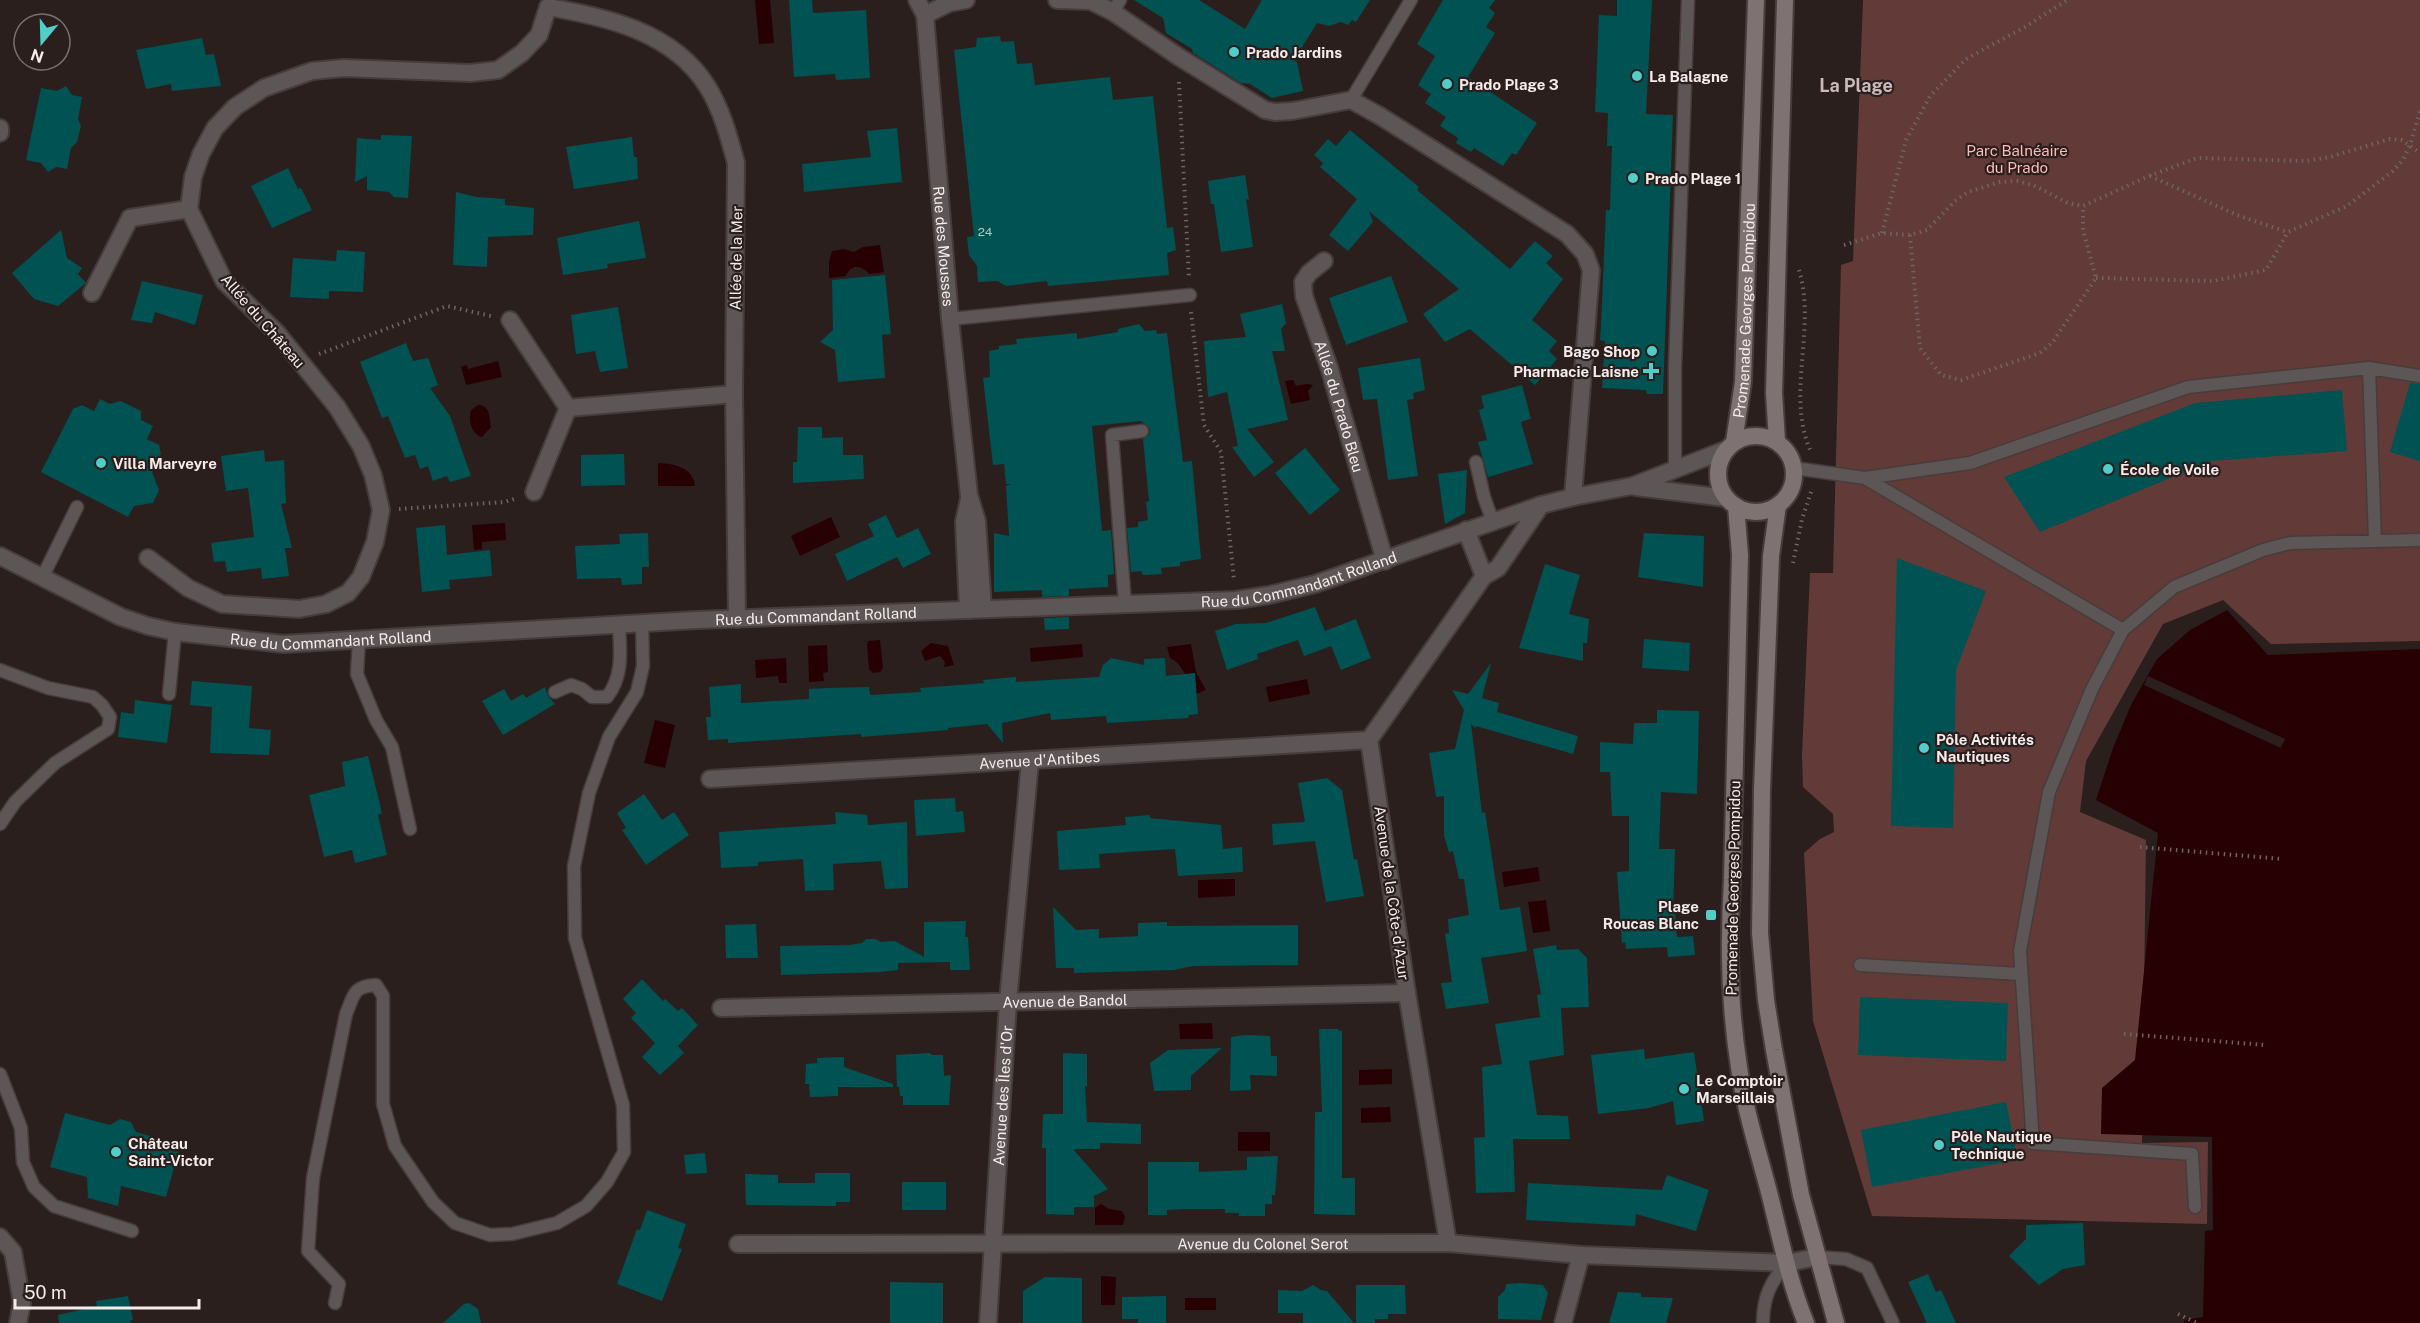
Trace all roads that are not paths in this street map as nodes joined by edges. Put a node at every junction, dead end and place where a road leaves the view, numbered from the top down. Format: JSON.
{"nodes":[{"id":1,"x":917,"y":0,"type":"edge"},
{"id":2,"x":966,"y":0,"type":"edge"},
{"id":3,"x":1057,"y":0,"type":"edge"},
{"id":4,"x":1411,"y":0,"type":"edge"},
{"id":5,"x":1688,"y":0,"type":"edge"},
{"id":6,"x":1756,"y":0,"type":"edge"},
{"id":7,"x":1785,"y":0,"type":"edge"},
{"id":8,"x":548,"y":4,"type":"edge"},
{"id":9,"x":1117,"y":6,"type":"edge"},
{"id":10,"x":925,"y":15,"type":"junction"},
{"id":11,"x":1351,"y":100,"type":"junction"},
{"id":12,"x":0,"y":128,"type":"edge"},
{"id":13,"x":0,"y":133,"type":"edge"},
{"id":14,"x":189,"y":209,"type":"junction"},
{"id":15,"x":1324,"y":261,"type":"dead end"},
{"id":16,"x":92,"y":293,"type":"dead end"},
{"id":17,"x":1190,"y":295,"type":"road end"},
{"id":18,"x":950,"y":319,"type":"junction"},
{"id":19,"x":510,"y":320,"type":"road end"},
{"id":20,"x":2369,"y":368,"type":"junction"},
{"id":21,"x":2420,"y":376,"type":"edge"},
{"id":22,"x":734,"y":394,"type":"junction"},
{"id":23,"x":568,"y":408,"type":"junction"},
{"id":24,"x":1142,"y":431,"type":"dead end"},
{"id":25,"x":1777,"y":441,"type":"junction"},
{"id":26,"x":1729,"y":446,"type":"junction"},
{"id":27,"x":1476,"y":462,"type":"dead end"},
{"id":28,"x":1794,"y":468,"type":"junction"},
{"id":29,"x":1675,"y":470,"type":"junction"},
{"id":30,"x":1865,"y":478,"type":"junction"},
{"id":31,"x":1632,"y":486,"type":"junction"},
{"id":32,"x":534,"y":492,"type":"road end"},
{"id":33,"x":1573,"y":497,"type":"junction"},
{"id":34,"x":1731,"y":502,"type":"junction"},
{"id":35,"x":1778,"y":505,"type":"junction"},
{"id":36,"x":1541,"y":506,"type":"junction"},
{"id":37,"x":77,"y":507,"type":"dead end"},
{"id":38,"x":1493,"y":522,"type":"junction"},
{"id":39,"x":1466,"y":531,"type":"junction"},
{"id":40,"x":2420,"y":540,"type":"edge"},
{"id":41,"x":2375,"y":541,"type":"junction"},
{"id":42,"x":0,"y":556,"type":"edge"},
{"id":43,"x":148,"y":558,"type":"dead end"},
{"id":44,"x":1385,"y":561,"type":"junction"},
{"id":45,"x":42,"y":578,"type":"junction"},
{"id":46,"x":1480,"y":583,"type":"junction"},
{"id":47,"x":1125,"y":604,"type":"junction"},
{"id":48,"x":976,"y":610,"type":"junction"},
{"id":49,"x":737,"y":619,"type":"junction"},
{"id":50,"x":642,"y":623,"type":"junction"},
{"id":51,"x":619,"y":624,"type":"junction"},
{"id":52,"x":2123,"y":630,"type":"junction"},
{"id":53,"x":175,"y":632,"type":"junction"},
{"id":54,"x":359,"y":639,"type":"junction"},
{"id":55,"x":0,"y":670,"type":"edge"},
{"id":56,"x":555,"y":692,"type":"dead end"},
{"id":57,"x":169,"y":694,"type":"dead end"},
{"id":58,"x":1369,"y":740,"type":"junction"},
{"id":59,"x":1030,"y":760,"type":"junction"},
{"id":60,"x":710,"y":778,"type":"dead end"},
{"id":61,"x":0,"y":824,"type":"edge"},
{"id":62,"x":410,"y":829,"type":"dead end"},
{"id":63,"x":1860,"y":964,"type":"dead end"},
{"id":64,"x":2021,"y":974,"type":"junction"},
{"id":65,"x":1407,"y":993,"type":"junction"},
{"id":66,"x":1008,"y":1002,"type":"junction"},
{"id":67,"x":721,"y":1008,"type":"dead end"},
{"id":68,"x":0,"y":1074,"type":"edge"},
{"id":69,"x":2195,"y":1207,"type":"dead end"},
{"id":70,"x":132,"y":1231,"type":"dead end"},
{"id":71,"x":0,"y":1236,"type":"edge"},
{"id":72,"x":993,"y":1243,"type":"junction"},
{"id":73,"x":1448,"y":1243,"type":"junction"},
{"id":74,"x":738,"y":1244,"type":"dead end"},
{"id":75,"x":1581,"y":1255,"type":"junction"},
{"id":76,"x":1817,"y":1257,"type":"junction"},
{"id":77,"x":1787,"y":1263,"type":"junction"},
{"id":78,"x":335,"y":1303,"type":"dead end"},
{"id":79,"x":18,"y":1323,"type":"edge"},
{"id":80,"x":988,"y":1323,"type":"edge"},
{"id":81,"x":1563,"y":1323,"type":"edge"},
{"id":82,"x":1763,"y":1323,"type":"edge"},
{"id":83,"x":1806,"y":1323,"type":"edge"},
{"id":84,"x":1836,"y":1323,"type":"edge"},
{"id":85,"x":1893,"y":1323,"type":"edge"}],
"edges":[{"from":1,"to":10,"type":"street","name":"Rue des Mousses"},
{"from":2,"to":10,"type":"street"},
{"from":3,"to":9,"type":"street"},
{"from":4,"to":11,"type":"lane"},
{"from":5,"to":29,"type":"lane"},
{"from":6,"to":26,"type":"main road","name":"Promenade Georges Pompidou"},
{"from":7,"to":25,"type":"main road","name":"Promenade Georges Pompidou"},
{"from":8,"to":14,"type":"street"},
{"from":8,"to":22,"type":"street","name":"Allée de la Mer"},
{"from":9,"to":11,"type":"street"},
{"from":10,"to":18,"type":"street","name":"Rue des Mousses"},
{"from":11,"to":33,"type":"street"},
{"from":12,"to":13,"type":"street"},
{"from":14,"to":16,"type":"street"},
{"from":14,"to":43,"type":"street","name":"Allée du Château"},
{"from":15,"to":44,"type":"street","name":"Allée du Prado Bleu"},
{"from":17,"to":18,"type":"lane"},
{"from":18,"to":48,"type":"street","name":"Rue des Mousses"},
{"from":19,"to":23,"type":"street"},
{"from":20,"to":21,"type":"lane"},
{"from":20,"to":30,"type":"lane"},
{"from":20,"to":41,"type":"lane"},
{"from":22,"to":23,"type":"street"},
{"from":22,"to":49,"type":"street","name":"Allée de la Mer"},
{"from":23,"to":32,"type":"street"},
{"from":24,"to":47,"type":"lane"},
{"from":25,"to":26,"type":"main road","name":"Promenade Georges Pompidou"},
{"from":25,"to":28,"type":"main road","name":"Promenade Georges Pompidou"},
{"from":26,"to":29,"type":"street","name":"Rue du Commandant Rolland"},
{"from":26,"to":34,"type":"main road","name":"Promenade Georges Pompidou"},
{"from":27,"to":38,"type":"lane"},
{"from":28,"to":30,"type":"lane"},
{"from":28,"to":35,"type":"main road","name":"Promenade Georges Pompidou"},
{"from":29,"to":31,"type":"street","name":"Rue du Commandant Rolland"},
{"from":30,"to":52,"type":"lane"},
{"from":31,"to":33,"type":"street","name":"Rue du Commandant Rolland"},
{"from":31,"to":34,"type":"street","name":"Rue du Commandant Rolland"},
{"from":33,"to":36,"type":"street","name":"Rue du Commandant Rolland"},
{"from":34,"to":35,"type":"main road"},
{"from":34,"to":77,"type":"main road","name":"Promenade Georges Pompidou"},
{"from":35,"to":76,"type":"main road","name":"Promenade Georges Pompidou"},
{"from":36,"to":38,"type":"street","name":"Rue du Commandant Rolland"},
{"from":36,"to":46,"type":"street"},
{"from":37,"to":45,"type":"lane"},
{"from":38,"to":39,"type":"street","name":"Rue du Commandant Rolland"},
{"from":39,"to":44,"type":"street","name":"Rue du Commandant Rolland"},
{"from":39,"to":46,"type":"street"},
{"from":40,"to":41,"type":"lane"},
{"from":41,"to":52,"type":"lane"},
{"from":42,"to":45,"type":"street","name":"Rue du Commandant Rolland"},
{"from":44,"to":47,"type":"street","name":"Rue du Commandant Rolland"},
{"from":45,"to":53,"type":"street","name":"Rue du Commandant Rolland"},
{"from":46,"to":58,"type":"street"},
{"from":47,"to":48,"type":"street","name":"Rue du Commandant Rolland"},
{"from":48,"to":49,"type":"street","name":"Rue du Commandant Rolland"},
{"from":49,"to":50,"type":"street","name":"Rue du Commandant Rolland"},
{"from":50,"to":51,"type":"street","name":"Rue du Commandant Rolland"},
{"from":50,"to":78,"type":"lane"},
{"from":51,"to":54,"type":"street","name":"Rue du Commandant Rolland"},
{"from":51,"to":56,"type":"lane"},
{"from":52,"to":64,"type":"lane"},
{"from":53,"to":54,"type":"street","name":"Rue du Commandant Rolland"},
{"from":53,"to":57,"type":"lane"},
{"from":54,"to":62,"type":"lane"},
{"from":55,"to":61,"type":"lane"},
{"from":58,"to":59,"type":"street","name":"Avenue d'Antibes"},
{"from":58,"to":65,"type":"street","name":"Avenue de la Côte-d'Azur"},
{"from":59,"to":60,"type":"street","name":"Avenue d'Antibes"},
{"from":59,"to":66,"type":"street","name":"Avenue des Îles d'Or"},
{"from":63,"to":64,"type":"lane"},
{"from":64,"to":69,"type":"lane"},
{"from":65,"to":66,"type":"street","name":"Avenue de Bandol"},
{"from":65,"to":73,"type":"street","name":"Avenue de la Côte-d'Azur"},
{"from":66,"to":67,"type":"street","name":"Avenue de Bandol"},
{"from":66,"to":72,"type":"street","name":"Avenue des Îles d'Or"},
{"from":68,"to":70,"type":"lane"},
{"from":71,"to":79,"type":"street"},
{"from":72,"to":73,"type":"street","name":"Avenue du Colonel Serot"},
{"from":72,"to":74,"type":"street","name":"Avenue du Colonel Serot"},
{"from":72,"to":80,"type":"street","name":"Avenue des Îles d'Or"},
{"from":73,"to":75,"type":"street","name":"Avenue du Colonel Serot"},
{"from":75,"to":77,"type":"street","name":"Avenue du Colonel Serot"},
{"from":75,"to":81,"type":"street"},
{"from":76,"to":77,"type":"street","name":"Avenue du Colonel Serot"},
{"from":76,"to":84,"type":"main road","name":"Promenade Georges Pompidou"},
{"from":76,"to":85,"type":"lane"},
{"from":77,"to":82,"type":"lane"},
{"from":77,"to":83,"type":"main road","name":"Promenade Georges Pompidou"}]}
